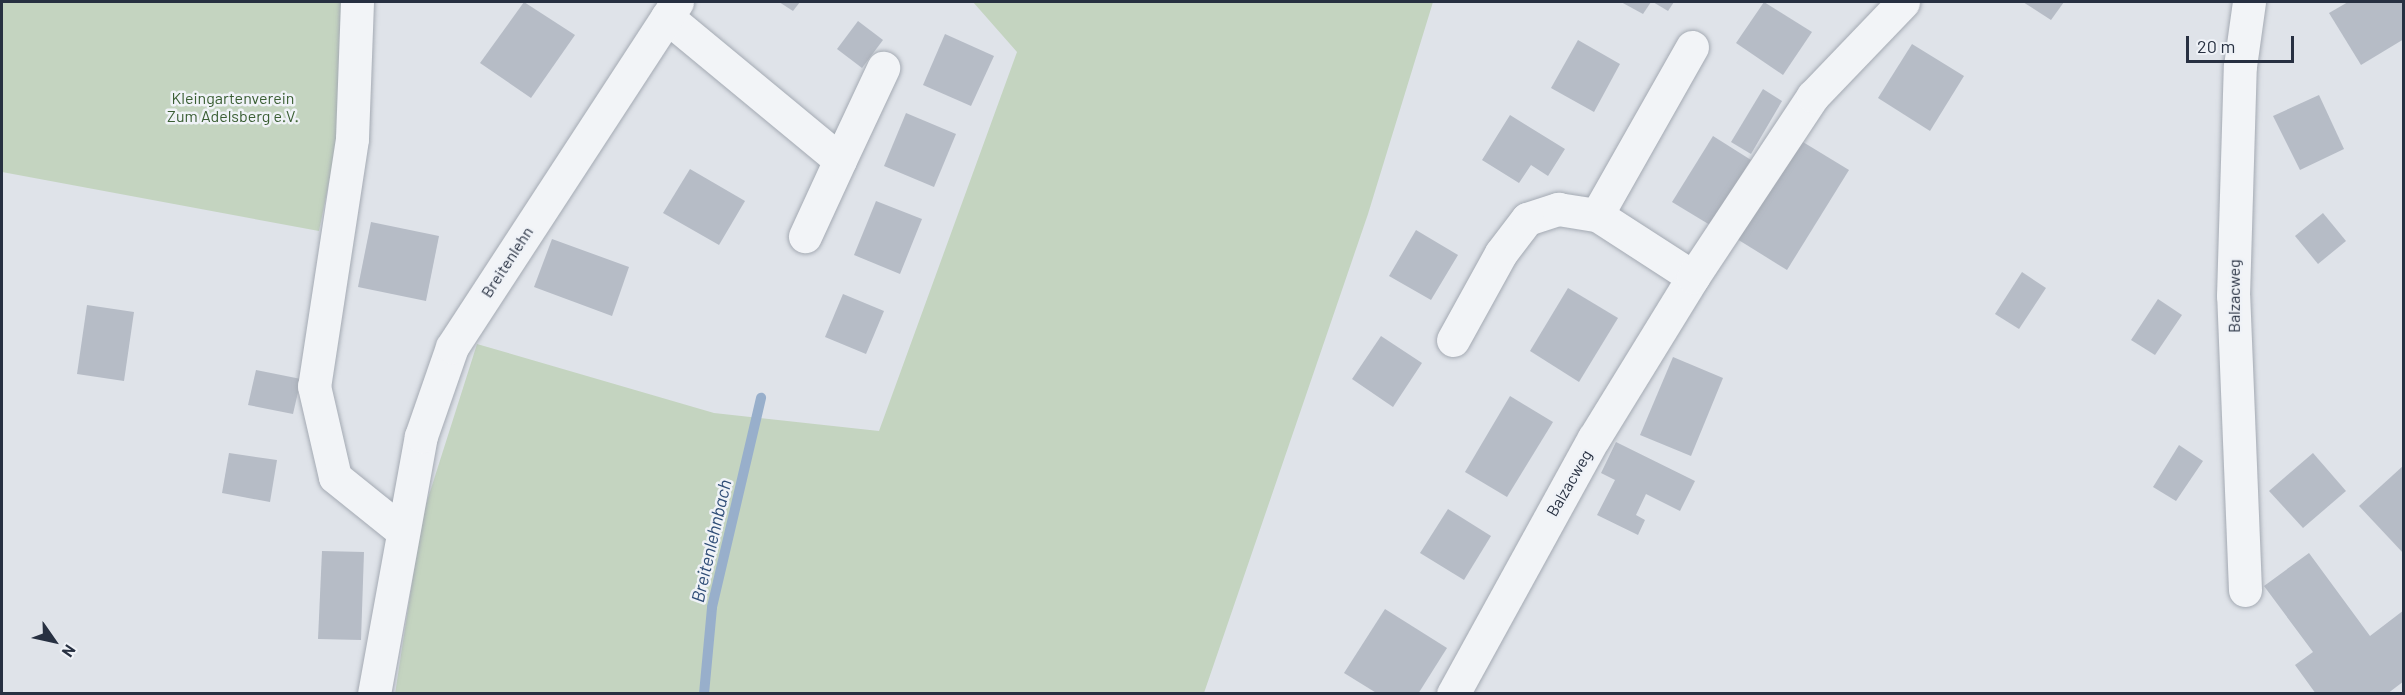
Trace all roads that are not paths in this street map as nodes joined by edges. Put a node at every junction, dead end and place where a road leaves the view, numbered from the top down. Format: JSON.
{"nodes":[{"id":1,"x":357,"y":2,"type":"edge"},
{"id":2,"x":1903,"y":2,"type":"edge"},
{"id":3,"x":2249,"y":2,"type":"edge"},
{"id":4,"x":672,"y":9,"type":"edge"},
{"id":5,"x":1692,"y":47,"type":"dead end"},
{"id":6,"x":883,"y":68,"type":"dead end"},
{"id":7,"x":840,"y":160,"type":"junction"},
{"id":8,"x":1597,"y":215,"type":"junction"},
{"id":9,"x":805,"y":236,"type":"dead end"},
{"id":10,"x":1693,"y":277,"type":"junction"},
{"id":11,"x":1453,"y":340,"type":"dead end"},
{"id":12,"x":401,"y":530,"type":"junction"},
{"id":13,"x":2245,"y":590,"type":"dead end"},
{"id":14,"x":374,"y":693,"type":"edge"},
{"id":15,"x":1453,"y":693,"type":"edge"}],
"edges":[{"from":1,"to":12,"type":"street"},
{"from":2,"to":10,"type":"street","name":"Balzacweg"},
{"from":3,"to":13,"type":"street","name":"Balzacweg"},
{"from":4,"to":7,"type":"street","name":"Breitenlehn"},
{"from":4,"to":12,"type":"street","name":"Breitenlehn"},
{"from":5,"to":8,"type":"street"},
{"from":6,"to":7,"type":"street"},
{"from":7,"to":9,"type":"street"},
{"from":8,"to":10,"type":"street"},
{"from":8,"to":11,"type":"street"},
{"from":10,"to":15,"type":"street","name":"Balzacweg"},
{"from":12,"to":14,"type":"street","name":"Breitenlehn"}]}
